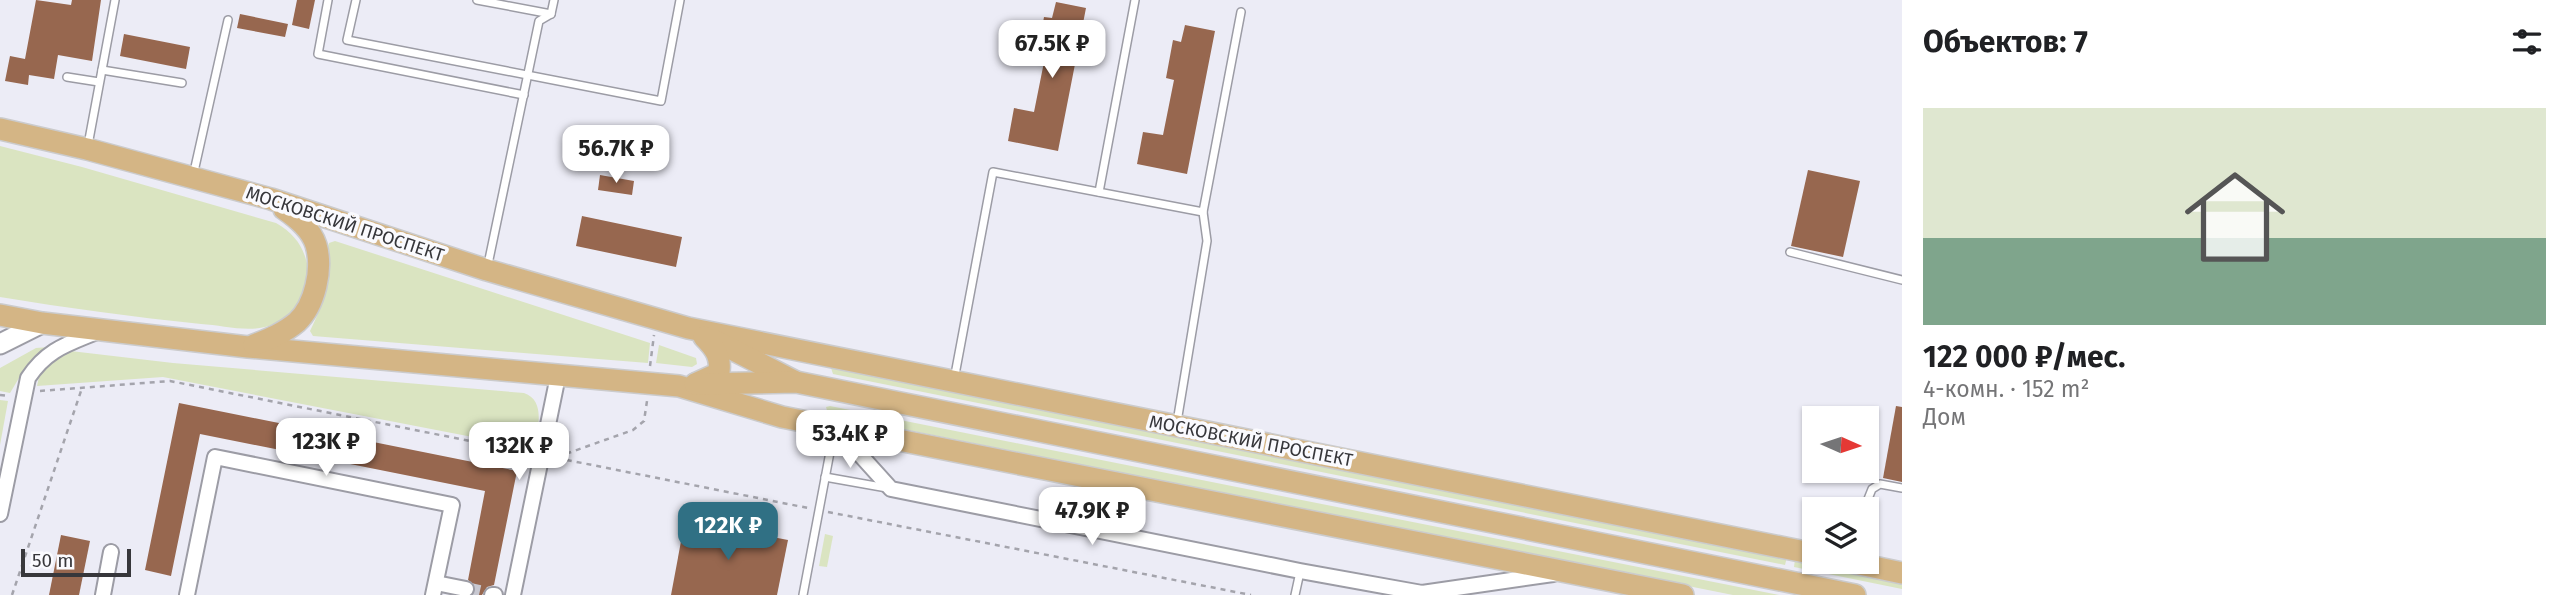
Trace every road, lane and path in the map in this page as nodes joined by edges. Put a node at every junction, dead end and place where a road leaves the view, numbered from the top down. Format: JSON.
{"nodes":[{"id":1,"x":115,"y":0,"type":"edge"},
{"id":2,"x":328,"y":0,"type":"edge"},
{"id":3,"x":356,"y":0,"type":"edge"},
{"id":4,"x":478,"y":0,"type":"edge"},
{"id":5,"x":554,"y":0,"type":"edge"},
{"id":6,"x":680,"y":0,"type":"edge"},
{"id":7,"x":1135,"y":0,"type":"edge"},
{"id":8,"x":1241,"y":12,"type":"dead end"},
{"id":9,"x":551,"y":14,"type":"junction"},
{"id":10,"x":228,"y":20,"type":"dead end"},
{"id":11,"x":102,"y":70,"type":"junction"},
{"id":12,"x":528,"y":75,"type":"junction"},
{"id":13,"x":67,"y":77,"type":"dead end"},
{"id":14,"x":99,"y":82,"type":"junction"},
{"id":15,"x":182,"y":83,"type":"dead end"},
{"id":16,"x":524,"y":95,"type":"junction"},
{"id":17,"x":0,"y":129,"type":"edge"},
{"id":18,"x":87,"y":149,"type":"junction"},
{"id":19,"x":193,"y":177,"type":"junction"},
{"id":20,"x":1099,"y":192,"type":"junction"},
{"id":21,"x":271,"y":199,"type":"junction"},
{"id":22,"x":1203,"y":212,"type":"junction"},
{"id":23,"x":1790,"y":252,"type":"dead end"},
{"id":24,"x":487,"y":270,"type":"junction"},
{"id":25,"x":1902,"y":280,"type":"edge"},
{"id":26,"x":0,"y":315,"type":"edge"},
{"id":27,"x":656,"y":319,"type":"junction"},
{"id":28,"x":43,"y":323,"type":"junction"},
{"id":29,"x":102,"y":330,"type":"junction"},
{"id":30,"x":695,"y":331,"type":"junction"},
{"id":31,"x":0,"y":344,"type":"edge"},
{"id":32,"x":248,"y":347,"type":"junction"},
{"id":33,"x":558,"y":376,"type":"junction"},
{"id":34,"x":954,"y":381,"type":"junction"},
{"id":35,"x":796,"y":382,"type":"junction"},
{"id":36,"x":648,"y":384,"type":"junction"},
{"id":37,"x":687,"y":385,"type":"junction"},
{"id":38,"x":82,"y":388,"type":"junction"},
{"id":39,"x":23,"y":394,"type":"junction"},
{"id":40,"x":0,"y":395,"type":"edge"},
{"id":41,"x":1177,"y":426,"type":"junction"},
{"id":42,"x":835,"y":427,"type":"junction"},
{"id":43,"x":542,"y":456,"type":"junction"},
{"id":44,"x":825,"y":477,"type":"junction"},
{"id":45,"x":1902,"y":488,"type":"edge"},
{"id":46,"x":891,"y":489,"type":"junction"},
{"id":47,"x":1869,"y":497,"type":"edge"},
{"id":48,"x":819,"y":510,"type":"junction"},
{"id":49,"x":0,"y":514,"type":"edge"},
{"id":50,"x":1802,"y":551,"type":"edge"},
{"id":51,"x":111,"y":552,"type":"dead end"},
{"id":52,"x":1879,"y":568,"type":"edge"},
{"id":53,"x":1300,"y":571,"type":"junction"},
{"id":54,"x":1565,"y":572,"type":"junction"},
{"id":55,"x":1902,"y":573,"type":"edge"},
{"id":56,"x":435,"y":589,"type":"edge"},
{"id":57,"x":466,"y":589,"type":"dead end"},
{"id":58,"x":12,"y":595,"type":"edge"},
{"id":59,"x":103,"y":595,"type":"edge"},
{"id":60,"x":187,"y":595,"type":"edge"},
{"id":61,"x":513,"y":595,"type":"edge"},
{"id":62,"x":803,"y":595,"type":"edge"},
{"id":63,"x":1251,"y":595,"type":"edge"},
{"id":64,"x":1295,"y":595,"type":"edge"},
{"id":65,"x":1683,"y":595,"type":"edge"},
{"id":66,"x":1855,"y":595,"type":"edge"}],
"edges":[{"from":1,"to":11,"type":"lane"},
{"from":2,"to":16,"type":"lane"},
{"from":3,"to":12,"type":"lane"},
{"from":4,"to":9,"type":"lane"},
{"from":5,"to":9,"type":"lane"},
{"from":6,"to":12,"type":"lane"},
{"from":7,"to":20,"type":"lane"},
{"from":8,"to":22,"type":"lane"},
{"from":9,"to":12,"type":"lane"},
{"from":10,"to":19,"type":"lane"},
{"from":11,"to":14,"type":"lane"},
{"from":11,"to":15,"type":"lane"},
{"from":12,"to":16,"type":"lane"},
{"from":13,"to":14,"type":"lane"},
{"from":14,"to":18,"type":"lane"},
{"from":16,"to":24,"type":"lane"},
{"from":17,"to":18,"type":"main road","name":"МОСКОВСКИЙ ПРОСПЕКТ"},
{"from":18,"to":19,"type":"main road","name":"МОСКОВСКИЙ ПРОСПЕКТ"},
{"from":19,"to":21,"type":"main road","name":"МОСКОВСКИЙ ПРОСПЕКТ"},
{"from":20,"to":22,"type":"lane"},
{"from":20,"to":34,"type":"lane"},
{"from":21,"to":24,"type":"main road","name":"МОСКОВСКИЙ ПРОСПЕКТ"},
{"from":21,"to":32,"type":"main road"},
{"from":22,"to":41,"type":"lane"},
{"from":23,"to":25,"type":"lane"},
{"from":24,"to":27,"type":"main road","name":"МОСКОВСКИЙ ПРОСПЕКТ"},
{"from":26,"to":28,"type":"main road","name":"МОСКОВСКИЙ ПРОСПЕКТ"},
{"from":27,"to":30,"type":"main road","name":"МОСКОВСКИЙ ПРОСПЕКТ"},
{"from":27,"to":36,"type":"path"},
{"from":28,"to":29,"type":"main road","name":"МОСКОВСКИЙ ПРОСПЕКТ"},
{"from":28,"to":31,"type":"main road"},
{"from":29,"to":32,"type":"main road","name":"МОСКОВСКИЙ ПРОСПЕКТ"},
{"from":29,"to":39,"type":"street"},
{"from":30,"to":34,"type":"main road","name":"МОСКОВСКИЙ ПРОСПЕКТ"},
{"from":30,"to":35,"type":"main road","name":"МОСКОВСКИЙ ПРОСПЕКТ"},
{"from":30,"to":37,"type":"main road"},
{"from":32,"to":33,"type":"main road","name":"МОСКОВСКИЙ ПРОСПЕКТ"},
{"from":33,"to":36,"type":"main road","name":"МОСКОВСКИЙ ПРОСПЕКТ"},
{"from":33,"to":43,"type":"street"},
{"from":34,"to":41,"type":"main road","name":"МОСКОВСКИЙ ПРОСПЕКТ"},
{"from":35,"to":37,"type":"main road","name":"МОСКОВСКИЙ ПРОСПЕКТ"},
{"from":35,"to":66,"type":"main road","name":"МОСКОВСКИЙ ПРОСПЕКТ"},
{"from":36,"to":37,"type":"main road","name":"МОСКОВСКИЙ ПРОСПЕКТ"},
{"from":36,"to":48,"type":"path"},
{"from":37,"to":42,"type":"main road","name":"МОСКОВСКИЙ ПРОСПЕКТ"},
{"from":38,"to":39,"type":"path"},
{"from":38,"to":43,"type":"path"},
{"from":38,"to":58,"type":"path"},
{"from":39,"to":40,"type":"path"},
{"from":39,"to":49,"type":"street"},
{"from":41,"to":50,"type":"main road","name":"МОСКОВСКИЙ ПРОСПЕКТ"},
{"from":42,"to":44,"type":"lane"},
{"from":42,"to":46,"type":"street"},
{"from":42,"to":54,"type":"main road","name":"МОСКОВСКИЙ ПРОСПЕКТ"},
{"from":43,"to":61,"type":"street"},
{"from":44,"to":46,"type":"lane"},
{"from":44,"to":48,"type":"lane"},
{"from":45,"to":47,"type":"lane"},
{"from":46,"to":53,"type":"street"},
{"from":48,"to":62,"type":"lane"},
{"from":48,"to":63,"type":"path"},
{"from":51,"to":59,"type":"street"},
{"from":52,"to":55,"type":"main road"},
{"from":53,"to":54,"type":"street"},
{"from":53,"to":64,"type":"lane"},
{"from":54,"to":65,"type":"main road","name":"МОСКОВСКИЙ ПРОСПЕКТ"},
{"from":56,"to":57,"type":"street"},
{"from":56,"to":60,"type":"street"}]}
